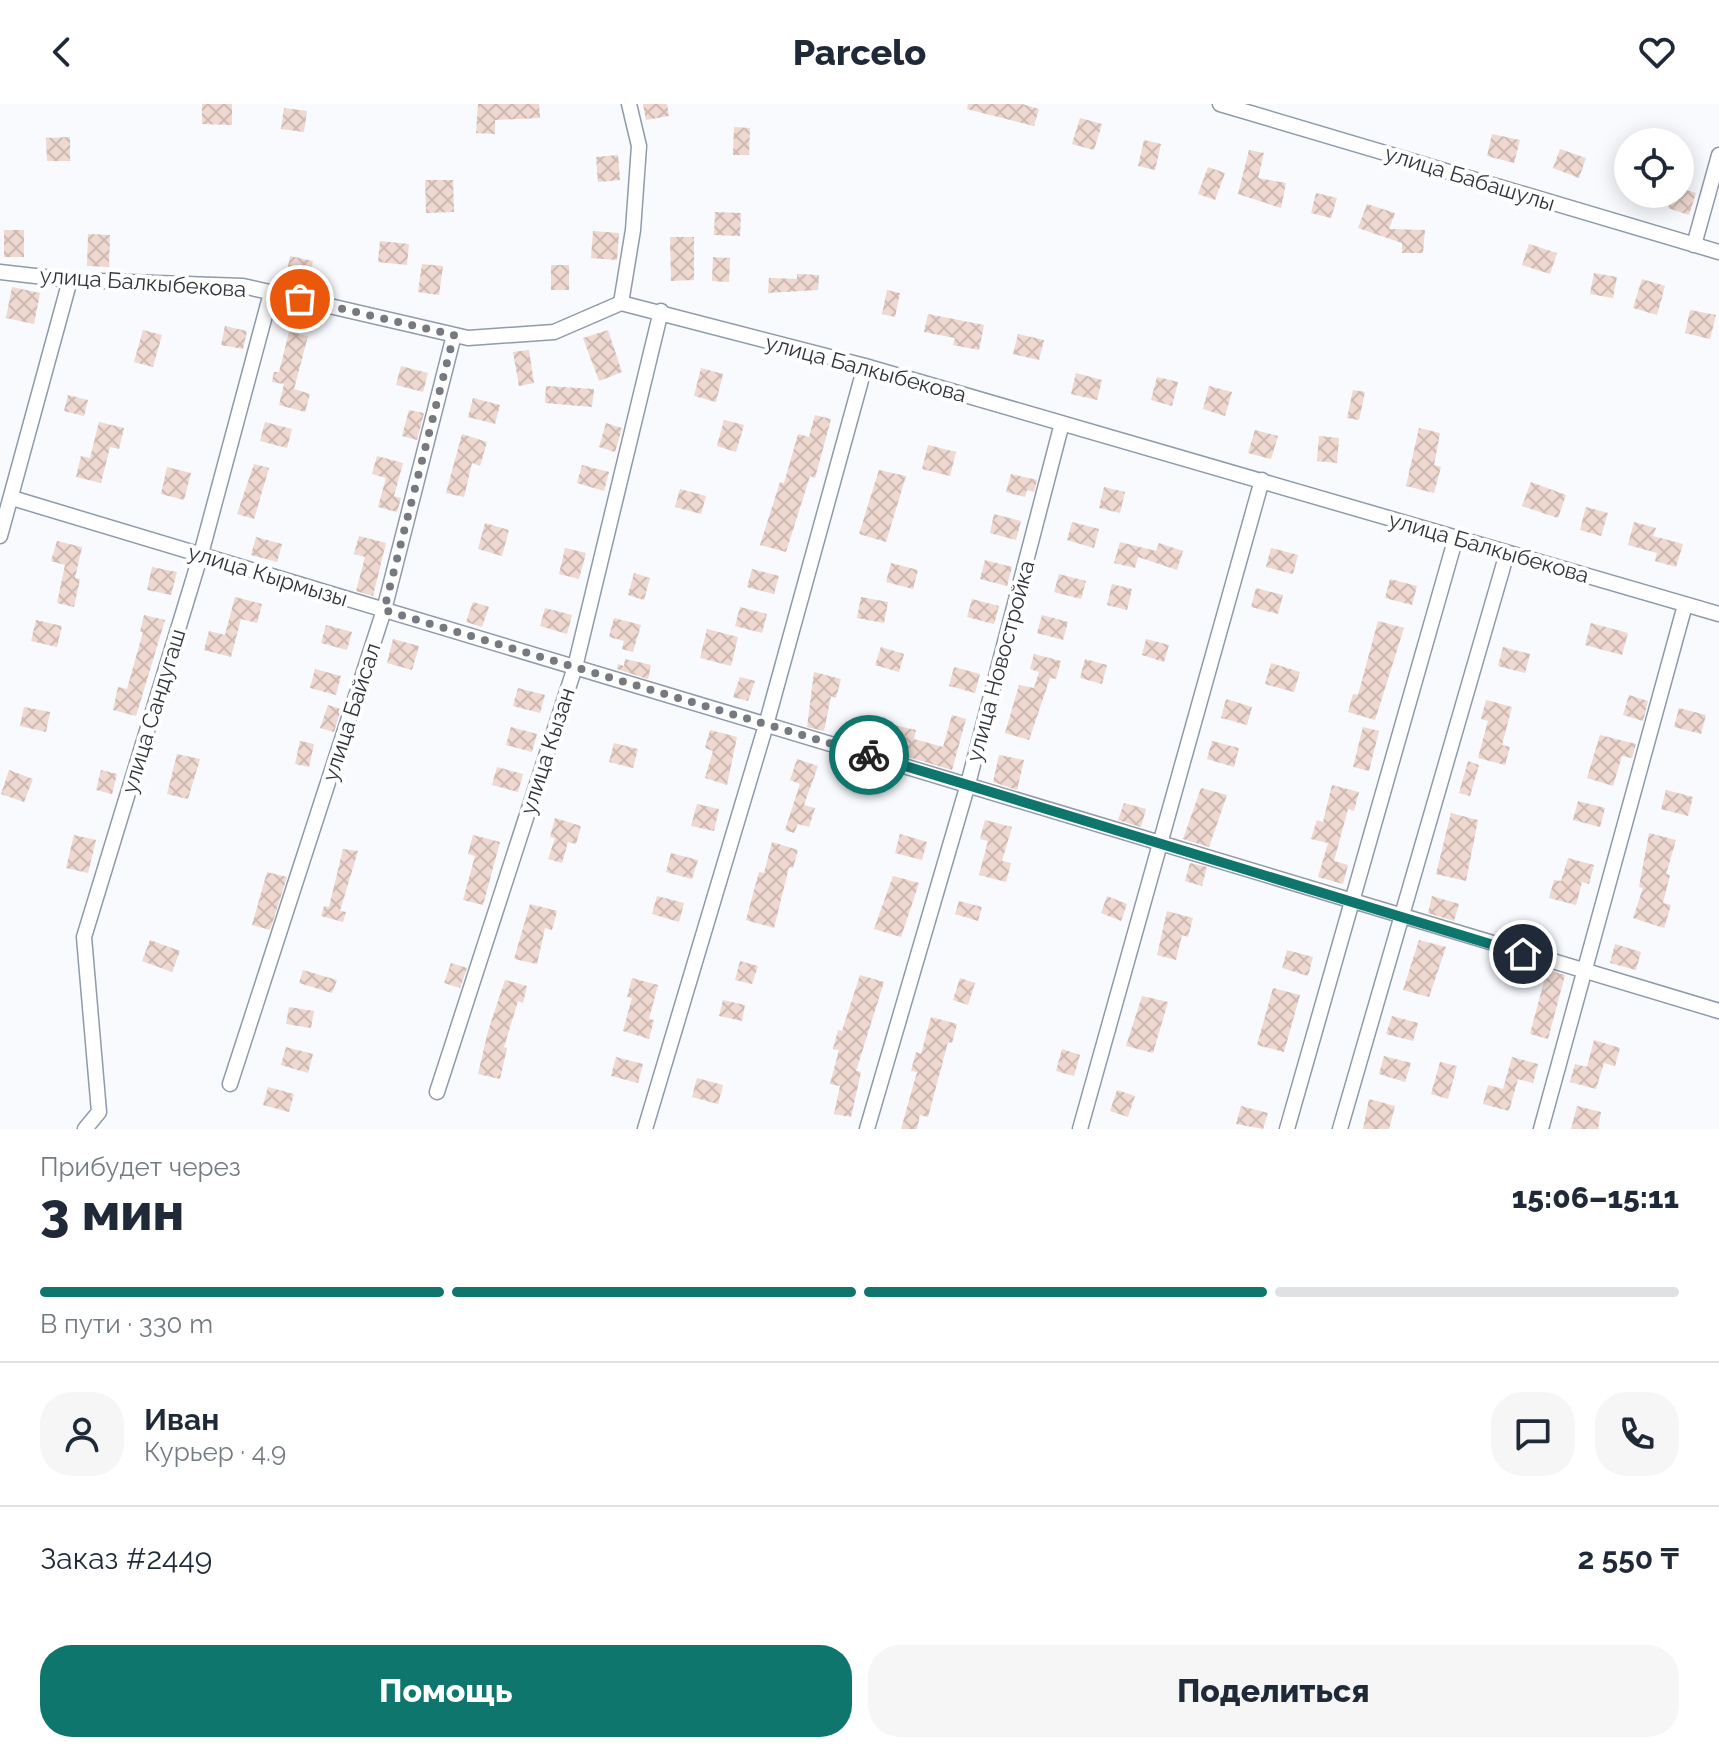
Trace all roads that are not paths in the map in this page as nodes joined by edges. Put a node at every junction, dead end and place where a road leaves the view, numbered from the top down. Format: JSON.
{"nodes":[{"id":1,"x":629,"y":104,"type":"edge"},
{"id":2,"x":1220,"y":104,"type":"edge"},
{"id":3,"x":1719,"y":155,"type":"edge"},
{"id":4,"x":1694,"y":245,"type":"junction"},
{"id":5,"x":1719,"y":252,"type":"edge"},
{"id":6,"x":0,"y":272,"type":"edge"},
{"id":7,"x":70,"y":280,"type":"junction"},
{"id":8,"x":271,"y":293,"type":"junction"},
{"id":9,"x":621,"y":303,"type":"junction"},
{"id":10,"x":661,"y":311,"type":"junction"},
{"id":11,"x":454,"y":335,"type":"junction"},
{"id":12,"x":865,"y":366,"type":"junction"},
{"id":13,"x":1062,"y":423,"type":"junction"},
{"id":14,"x":1262,"y":480,"type":"junction"},
{"id":15,"x":12,"y":498,"type":"junction"},
{"id":16,"x":0,"y":536,"type":"edge"},
{"id":17,"x":1456,"y":537,"type":"junction"},
{"id":18,"x":1507,"y":553,"type":"junction"},
{"id":19,"x":201,"y":554,"type":"junction"},
{"id":20,"x":1685,"y":605,"type":"junction"},
{"id":21,"x":384,"y":610,"type":"junction"},
{"id":22,"x":1719,"y":614,"type":"edge"},
{"id":23,"x":575,"y":667,"type":"junction"},
{"id":24,"x":766,"y":725,"type":"junction"},
{"id":25,"x":968,"y":784,"type":"junction"},
{"id":26,"x":1161,"y":843,"type":"junction"},
{"id":27,"x":1352,"y":902,"type":"junction"},
{"id":28,"x":1402,"y":917,"type":"junction"},
{"id":29,"x":1584,"y":973,"type":"junction"},
{"id":30,"x":1719,"y":1011,"type":"edge"},
{"id":31,"x":230,"y":1084,"type":"dead end"},
{"id":32,"x":437,"y":1092,"type":"dead end"},
{"id":33,"x":85,"y":1129,"type":"edge"},
{"id":34,"x":645,"y":1129,"type":"edge"},
{"id":35,"x":867,"y":1129,"type":"edge"},
{"id":36,"x":1080,"y":1129,"type":"edge"},
{"id":37,"x":1287,"y":1129,"type":"edge"},
{"id":38,"x":1340,"y":1129,"type":"edge"},
{"id":39,"x":1541,"y":1129,"type":"edge"}],
"edges":[{"from":1,"to":9,"type":"street"},
{"from":2,"to":4,"type":"street","name":"улица Бабашулы"},
{"from":3,"to":4,"type":"street"},
{"from":4,"to":5,"type":"street","name":"улица Бабашулы"},
{"from":6,"to":7,"type":"street","name":"улица Балкыбекова"},
{"from":7,"to":8,"type":"street","name":"улица Балкыбекова"},
{"from":7,"to":15,"type":"street"},
{"from":8,"to":11,"type":"street","name":"улица Балкыбекова"},
{"from":8,"to":19,"type":"street","name":"улица Сандугаш"},
{"from":9,"to":10,"type":"street","name":"улица Балкыбекова"},
{"from":9,"to":11,"type":"street","name":"улица Балкыбекова"},
{"from":10,"to":12,"type":"street","name":"улица Балкыбекова"},
{"from":10,"to":23,"type":"street","name":"улица Кызан"},
{"from":11,"to":21,"type":"street","name":"улица Байсал"},
{"from":12,"to":13,"type":"street","name":"улица Балкыбекова"},
{"from":12,"to":24,"type":"street"},
{"from":13,"to":14,"type":"street","name":"улица Балкыбекова"},
{"from":13,"to":25,"type":"street","name":"улица Новостройка"},
{"from":14,"to":17,"type":"street","name":"улица Балкыбекова"},
{"from":14,"to":26,"type":"street"},
{"from":15,"to":16,"type":"street"},
{"from":15,"to":19,"type":"street","name":"улица Кырмызы"},
{"from":17,"to":18,"type":"street","name":"улица Балкыбекова"},
{"from":17,"to":27,"type":"street"},
{"from":18,"to":20,"type":"street","name":"улица Балкыбекова"},
{"from":18,"to":28,"type":"street"},
{"from":19,"to":21,"type":"street","name":"улица Кырмызы"},
{"from":19,"to":33,"type":"street","name":"улица Сандугаш"},
{"from":20,"to":22,"type":"street","name":"улица Балкыбекова"},
{"from":20,"to":29,"type":"street"},
{"from":21,"to":23,"type":"street","name":"улица Кырмызы"},
{"from":21,"to":31,"type":"street","name":"улица Байсал"},
{"from":23,"to":24,"type":"street","name":"улица Кырмызы"},
{"from":23,"to":32,"type":"street","name":"улица Кызан"},
{"from":24,"to":25,"type":"street","name":"улица Кырмызы"},
{"from":24,"to":34,"type":"street"},
{"from":25,"to":26,"type":"street","name":"улица Кырмызы"},
{"from":25,"to":35,"type":"street","name":"улица Новостройка"},
{"from":26,"to":27,"type":"street","name":"улица Кырмызы"},
{"from":26,"to":36,"type":"street"},
{"from":27,"to":28,"type":"street","name":"улица Кырмызы"},
{"from":27,"to":37,"type":"street"},
{"from":28,"to":29,"type":"street","name":"улица Кырмызы"},
{"from":28,"to":38,"type":"street"},
{"from":29,"to":30,"type":"street","name":"улица Кырмызы"},
{"from":29,"to":39,"type":"street"}]}
